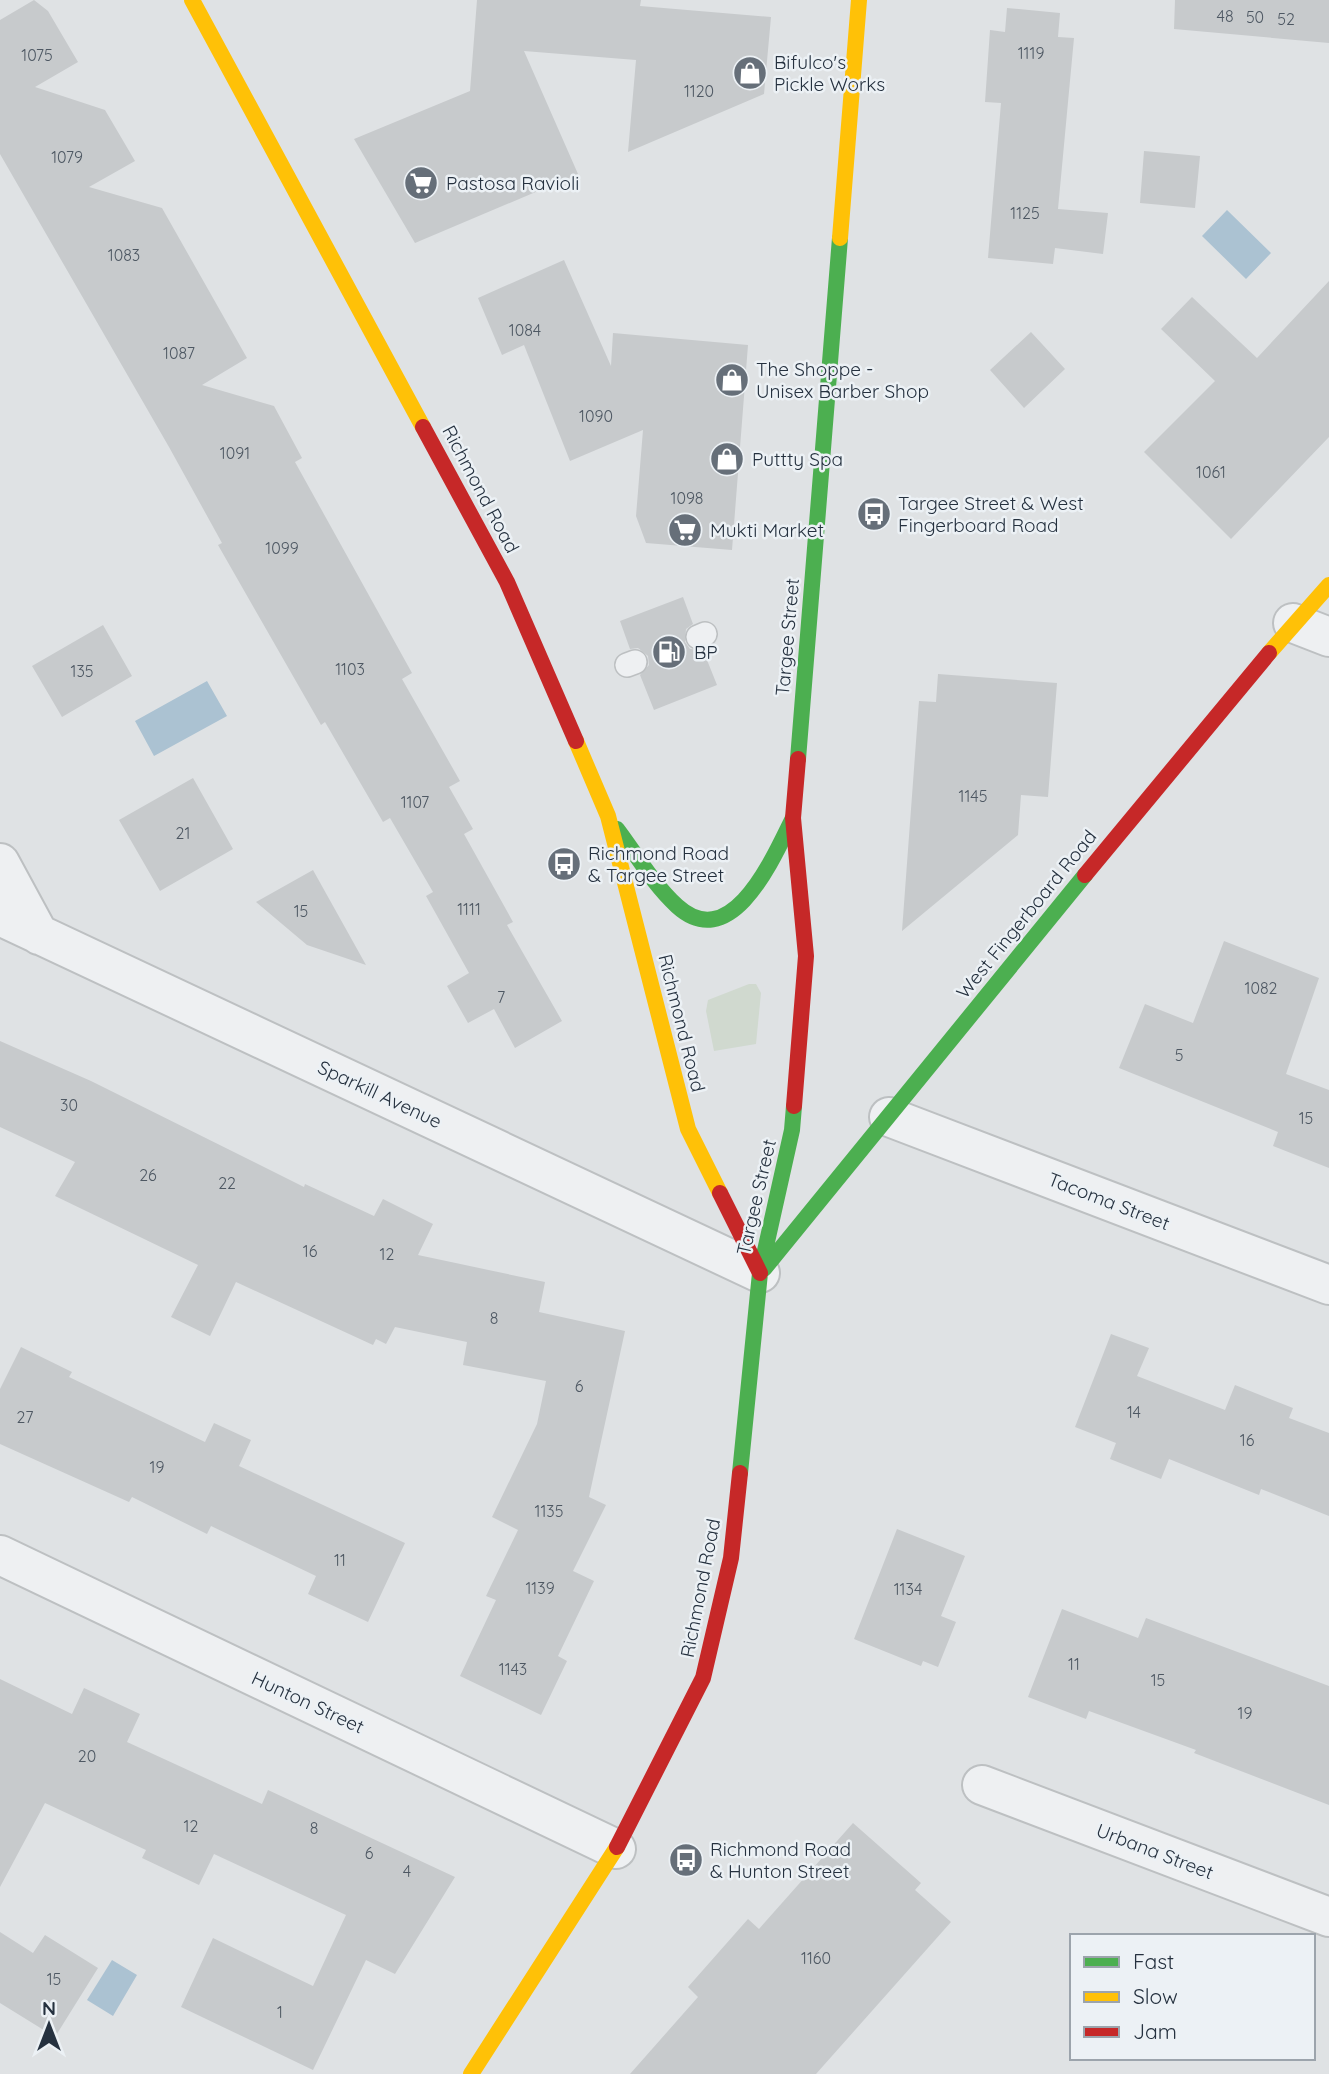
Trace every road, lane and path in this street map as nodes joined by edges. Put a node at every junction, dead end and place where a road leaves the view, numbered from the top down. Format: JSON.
{"nodes":[{"id":1,"x":192,"y":0,"type":"edge"},
{"id":2,"x":859,"y":0,"type":"edge"},
{"id":3,"x":1329,"y":585,"type":"edge"},
{"id":4,"x":1293,"y":623,"type":"junction"},
{"id":5,"x":1329,"y":637,"type":"edge"},
{"id":6,"x":608,"y":816,"type":"junction"},
{"id":7,"x":793,"y":818,"type":"junction"},
{"id":8,"x":0,"y":863,"type":"edge"},
{"id":9,"x":0,"y":916,"type":"edge"},
{"id":10,"x":39,"y":935,"type":"junction"},
{"id":11,"x":889,"y":1117,"type":"junction"},
{"id":12,"x":760,"y":1273,"type":"junction"},
{"id":13,"x":1329,"y":1286,"type":"edge"},
{"id":14,"x":0,"y":1556,"type":"edge"},
{"id":15,"x":982,"y":1785,"type":"dead end"},
{"id":16,"x":616,"y":1849,"type":"junction"},
{"id":17,"x":1329,"y":1917,"type":"edge"},
{"id":18,"x":471,"y":2074,"type":"edge"}],
"edges":[{"from":1,"to":6,"type":"main road","name":"Richmond Road"},
{"from":2,"to":7,"type":"main road","name":"Targee Street"},
{"from":3,"to":4,"type":"main road","name":"West Fingerboard Road"},
{"from":4,"to":5,"type":"street"},
{"from":4,"to":11,"type":"main road","name":"West Fingerboard Road"},
{"from":6,"to":7,"type":"main road"},
{"from":6,"to":12,"type":"main road","name":"Richmond Road"},
{"from":7,"to":12,"type":"main road","name":"Targee Street"},
{"from":8,"to":10,"type":"street"},
{"from":9,"to":10,"type":"street","name":"Sparkill Avenue"},
{"from":10,"to":12,"type":"street","name":"Sparkill Avenue"},
{"from":11,"to":12,"type":"main road","name":"West Fingerboard Road"},
{"from":11,"to":13,"type":"street","name":"Tacoma Street"},
{"from":12,"to":16,"type":"main road","name":"Richmond Road"},
{"from":14,"to":16,"type":"street","name":"Hunton Street"},
{"from":15,"to":17,"type":"street","name":"Urbana Street"},
{"from":16,"to":18,"type":"main road","name":"Richmond Road"}]}
